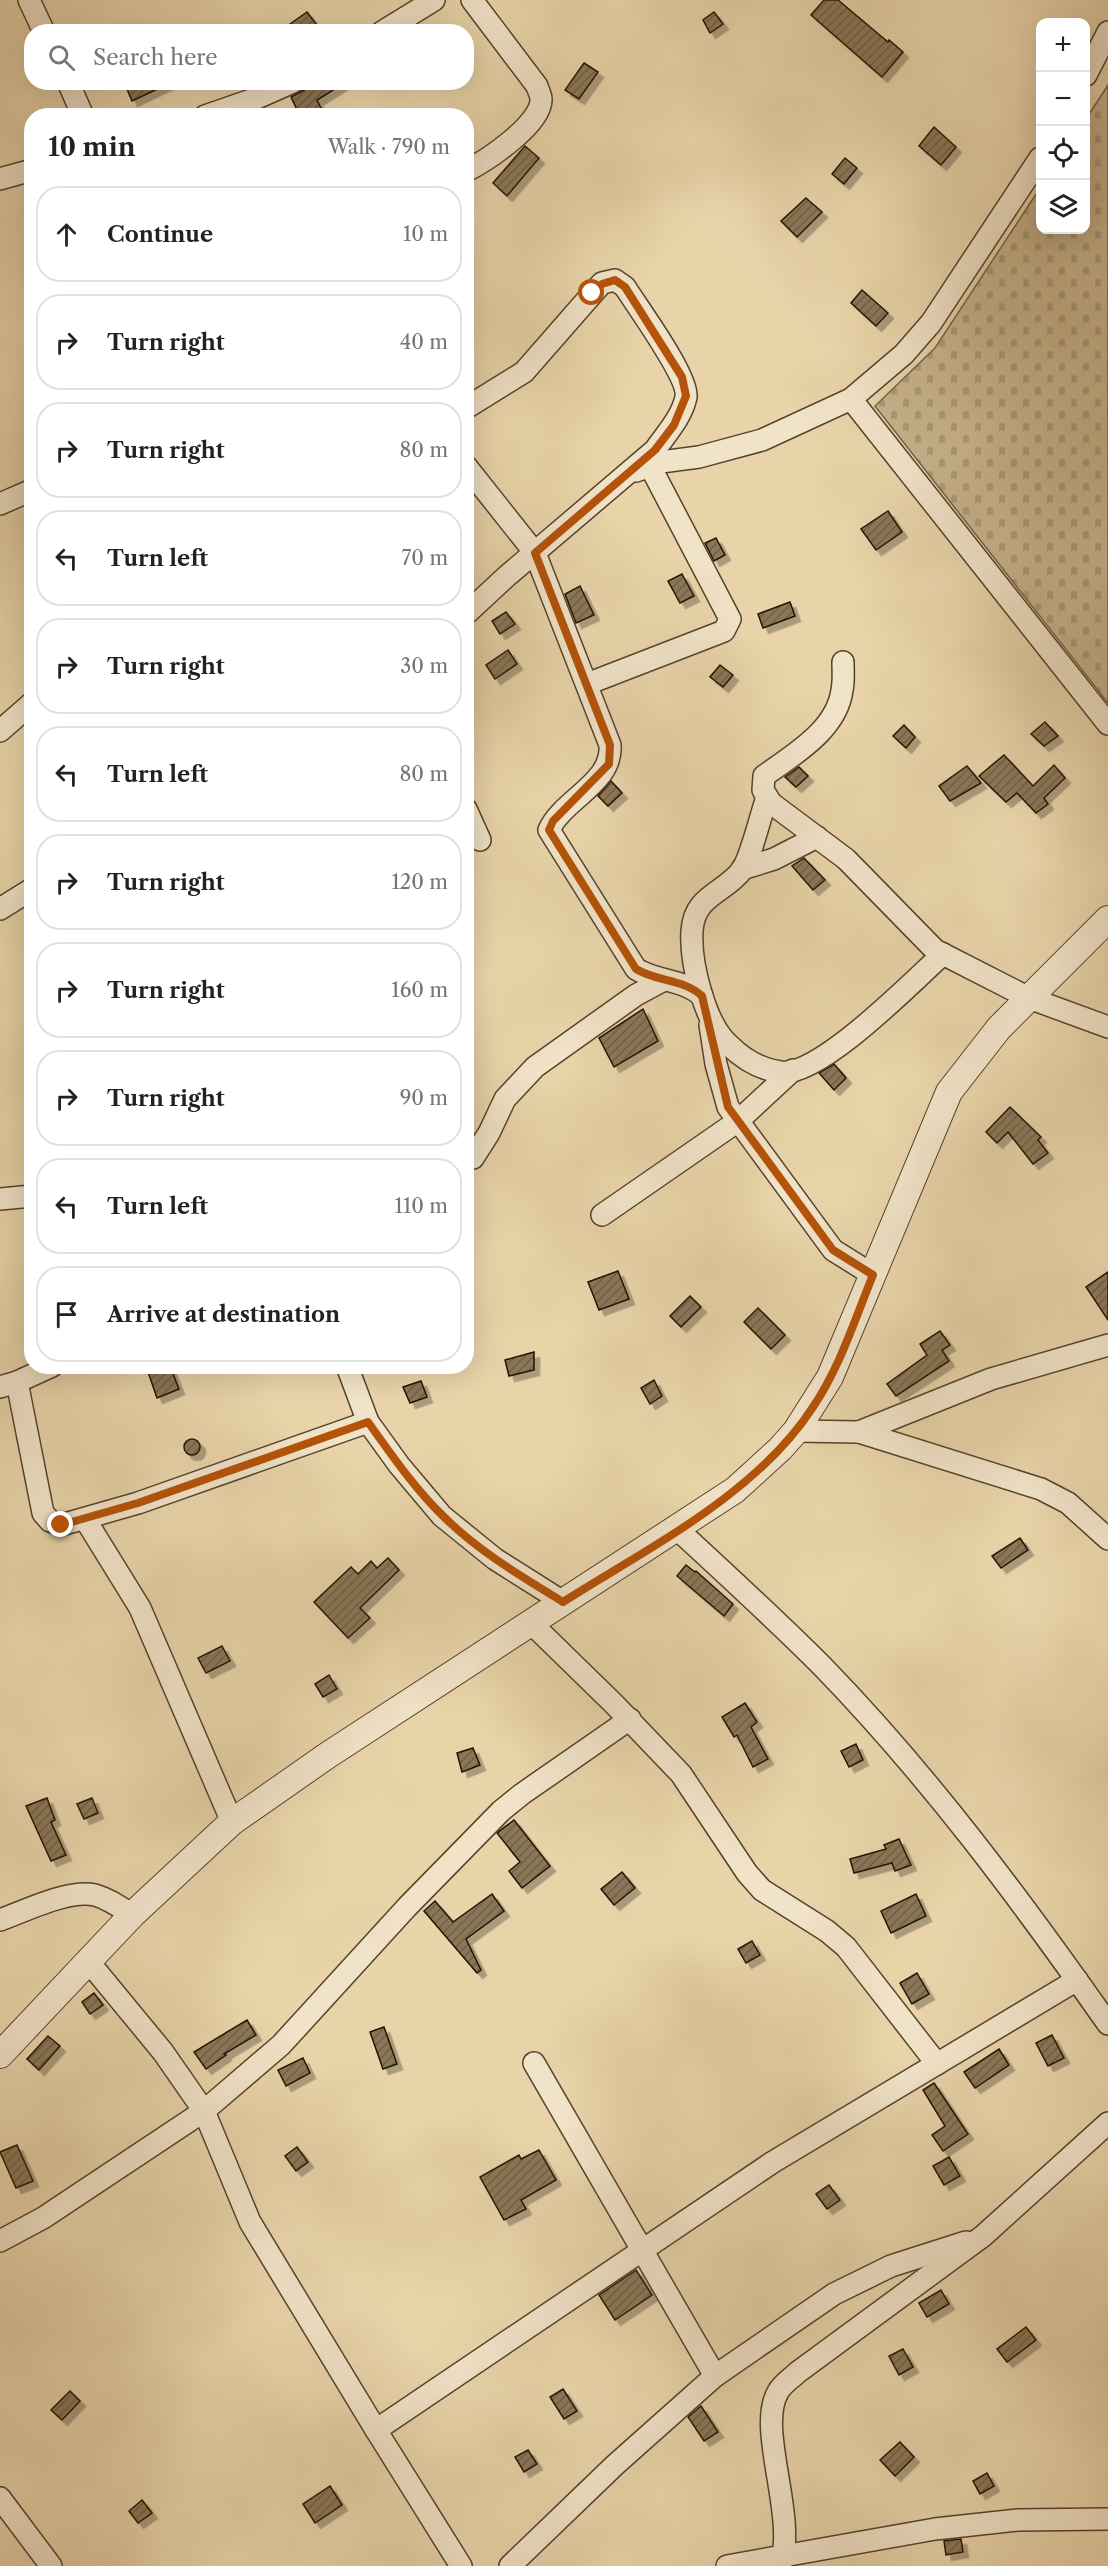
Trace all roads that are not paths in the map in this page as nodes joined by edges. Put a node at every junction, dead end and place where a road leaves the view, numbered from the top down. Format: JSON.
{"nodes":[{"id":1,"x":29,"y":0,"type":"edge"},
{"id":2,"x":434,"y":0,"type":"edge"},
{"id":3,"x":472,"y":0,"type":"edge"},
{"id":4,"x":40,"y":24,"type":"edge"},
{"id":5,"x":395,"y":24,"type":"edge"},
{"id":6,"x":1108,"y":32,"type":"edge"},
{"id":7,"x":1088,"y":72,"type":"edge"},
{"id":8,"x":72,"y":90,"type":"edge"},
{"id":9,"x":275,"y":90,"type":"edge"},
{"id":10,"x":79,"y":108,"type":"edge"},
{"id":11,"x":228,"y":108,"type":"edge"},
{"id":12,"x":1036,"y":165,"type":"edge"},
{"id":13,"x":474,"y":166,"type":"edge"},
{"id":14,"x":24,"y":172,"type":"edge"},
{"id":15,"x":0,"y":179,"type":"edge"},
{"id":16,"x":851,"y":399,"type":"junction"},
{"id":17,"x":474,"y":403,"type":"edge"},
{"id":18,"x":650,"y":466,"type":"junction"},
{"id":19,"x":629,"y":473,"type":"junction"},
{"id":20,"x":474,"y":476,"type":"edge"},
{"id":21,"x":24,"y":494,"type":"edge"},
{"id":22,"x":0,"y":504,"type":"edge"},
{"id":23,"x":535,"y":553,"type":"junction"},
{"id":24,"x":474,"y":607,"type":"edge"},
{"id":25,"x":843,"y":662,"type":"dead end"},
{"id":26,"x":587,"y":684,"type":"junction"},
{"id":27,"x":24,"y":706,"type":"edge"},
{"id":28,"x":24,"y":708,"type":"edge"},
{"id":29,"x":0,"y":723,"type":"edge"},
{"id":30,"x":1108,"y":724,"type":"edge"},
{"id":31,"x":0,"y":731,"type":"edge"},
{"id":32,"x":767,"y":796,"type":"junction"},
{"id":33,"x":474,"y":827,"type":"edge"},
{"id":34,"x":817,"y":837,"type":"junction"},
{"id":35,"x":480,"y":840,"type":"dead end"},
{"id":36,"x":742,"y":869,"type":"junction"},
{"id":37,"x":24,"y":894,"type":"edge"},
{"id":38,"x":0,"y":909,"type":"edge"},
{"id":39,"x":1107,"y":921,"type":"edge"},
{"id":40,"x":944,"y":954,"type":"junction"},
{"id":41,"x":664,"y":980,"type":"junction"},
{"id":42,"x":702,"y":996,"type":"junction"},
{"id":43,"x":1029,"y":998,"type":"junction"},
{"id":44,"x":709,"y":1018,"type":"junction"},
{"id":45,"x":1108,"y":1027,"type":"edge"},
{"id":46,"x":793,"y":1070,"type":"junction"},
{"id":47,"x":738,"y":1121,"type":"junction"},
{"id":48,"x":474,"y":1156,"type":"edge"},
{"id":49,"x":24,"y":1197,"type":"edge"},
{"id":50,"x":0,"y":1200,"type":"edge"},
{"id":51,"x":602,"y":1215,"type":"dead end"},
{"id":52,"x":873,"y":1275,"type":"junction"},
{"id":53,"x":1108,"y":1345,"type":"edge"},
{"id":54,"x":34,"y":1374,"type":"edge"},
{"id":55,"x":350,"y":1374,"type":"edge"},
{"id":56,"x":9,"y":1385,"type":"edge"},
{"id":57,"x":368,"y":1422,"type":"junction"},
{"id":58,"x":796,"y":1431,"type":"junction"},
{"id":59,"x":859,"y":1432,"type":"junction"},
{"id":60,"x":85,"y":1519,"type":"junction"},
{"id":61,"x":677,"y":1529,"type":"junction"},
{"id":62,"x":1108,"y":1539,"type":"edge"},
{"id":63,"x":563,"y":1602,"type":"junction"},
{"id":64,"x":531,"y":1623,"type":"junction"},
{"id":65,"x":630,"y":1719,"type":"junction"},
{"id":66,"x":232,"y":1822,"type":"junction"},
{"id":67,"x":132,"y":1915,"type":"junction"},
{"id":68,"x":0,"y":1920,"type":"edge"},
{"id":69,"x":88,"y":1960,"type":"junction"},
{"id":70,"x":1077,"y":1980,"type":"junction"},
{"id":71,"x":1108,"y":2024,"type":"edge"},
{"id":72,"x":0,"y":2055,"type":"edge"},
{"id":73,"x":534,"y":2063,"type":"dead end"},
{"id":74,"x":937,"y":2064,"type":"junction"},
{"id":75,"x":204,"y":2111,"type":"junction"},
{"id":76,"x":1108,"y":2123,"type":"edge"},
{"id":77,"x":983,"y":2236,"type":"junction"},
{"id":78,"x":0,"y":2241,"type":"edge"},
{"id":79,"x":644,"y":2251,"type":"junction"},
{"id":80,"x":715,"y":2376,"type":"junction"},
{"id":81,"x":376,"y":2430,"type":"junction"},
{"id":82,"x":0,"y":2498,"type":"edge"},
{"id":83,"x":1108,"y":2519,"type":"edge"},
{"id":84,"x":781,"y":2562,"type":"edge"},
{"id":85,"x":51,"y":2566,"type":"edge"},
{"id":86,"x":460,"y":2566,"type":"edge"},
{"id":87,"x":510,"y":2566,"type":"edge"},
{"id":88,"x":727,"y":2566,"type":"edge"}],
"edges":[{"from":1,"to":4,"type":"street"},
{"from":2,"to":5,"type":"street"},
{"from":3,"to":13,"type":"street"},
{"from":6,"to":7,"type":"street"},
{"from":8,"to":10,"type":"street"},
{"from":9,"to":11,"type":"street"},
{"from":12,"to":16,"type":"street"},
{"from":14,"to":15,"type":"street"},
{"from":16,"to":18,"type":"street"},
{"from":16,"to":30,"type":"street"},
{"from":17,"to":19,"type":"street"},
{"from":18,"to":19,"type":"street"},
{"from":18,"to":26,"type":"street"},
{"from":19,"to":23,"type":"street"},
{"from":20,"to":23,"type":"street"},
{"from":21,"to":22,"type":"street"},
{"from":23,"to":24,"type":"street"},
{"from":23,"to":26,"type":"street"},
{"from":25,"to":32,"type":"street"},
{"from":26,"to":41,"type":"street"},
{"from":27,"to":29,"type":"street"},
{"from":28,"to":31,"type":"street"},
{"from":32,"to":34,"type":"street"},
{"from":32,"to":36,"type":"street"},
{"from":33,"to":35,"type":"street"},
{"from":34,"to":36,"type":"street"},
{"from":34,"to":40,"type":"street"},
{"from":36,"to":42,"type":"street"},
{"from":37,"to":38,"type":"street"},
{"from":39,"to":43,"type":"street"},
{"from":40,"to":43,"type":"street"},
{"from":40,"to":46,"type":"street"},
{"from":41,"to":42,"type":"street"},
{"from":41,"to":48,"type":"street"},
{"from":42,"to":44,"type":"street"},
{"from":43,"to":45,"type":"street"},
{"from":43,"to":52,"type":"street"},
{"from":44,"to":46,"type":"street"},
{"from":44,"to":47,"type":"street"},
{"from":46,"to":47,"type":"street"},
{"from":47,"to":51,"type":"street"},
{"from":47,"to":52,"type":"street"},
{"from":49,"to":50,"type":"street"},
{"from":52,"to":58,"type":"street"},
{"from":53,"to":59,"type":"street"},
{"from":54,"to":56,"type":"street"},
{"from":55,"to":57,"type":"street"},
{"from":56,"to":60,"type":"street"},
{"from":57,"to":60,"type":"street"},
{"from":57,"to":63,"type":"street"},
{"from":58,"to":59,"type":"street"},
{"from":58,"to":61,"type":"street"},
{"from":59,"to":62,"type":"street"},
{"from":60,"to":66,"type":"street"},
{"from":61,"to":63,"type":"street"},
{"from":61,"to":70,"type":"street"},
{"from":63,"to":64,"type":"street"},
{"from":64,"to":65,"type":"street"},
{"from":64,"to":66,"type":"street"},
{"from":65,"to":74,"type":"street"},
{"from":65,"to":75,"type":"street"},
{"from":66,"to":67,"type":"street"},
{"from":67,"to":68,"type":"street"},
{"from":67,"to":69,"type":"street"},
{"from":69,"to":72,"type":"street"},
{"from":69,"to":75,"type":"street"},
{"from":70,"to":71,"type":"street"},
{"from":70,"to":74,"type":"street"},
{"from":73,"to":79,"type":"street"},
{"from":74,"to":79,"type":"street"},
{"from":75,"to":78,"type":"street"},
{"from":75,"to":81,"type":"street"},
{"from":76,"to":77,"type":"street"},
{"from":77,"to":80,"type":"street"},
{"from":77,"to":84,"type":"street"},
{"from":79,"to":80,"type":"street"},
{"from":79,"to":81,"type":"street"},
{"from":80,"to":87,"type":"street"},
{"from":81,"to":86,"type":"street"},
{"from":82,"to":85,"type":"street"},
{"from":83,"to":84,"type":"street"},
{"from":84,"to":88,"type":"street"}]}
